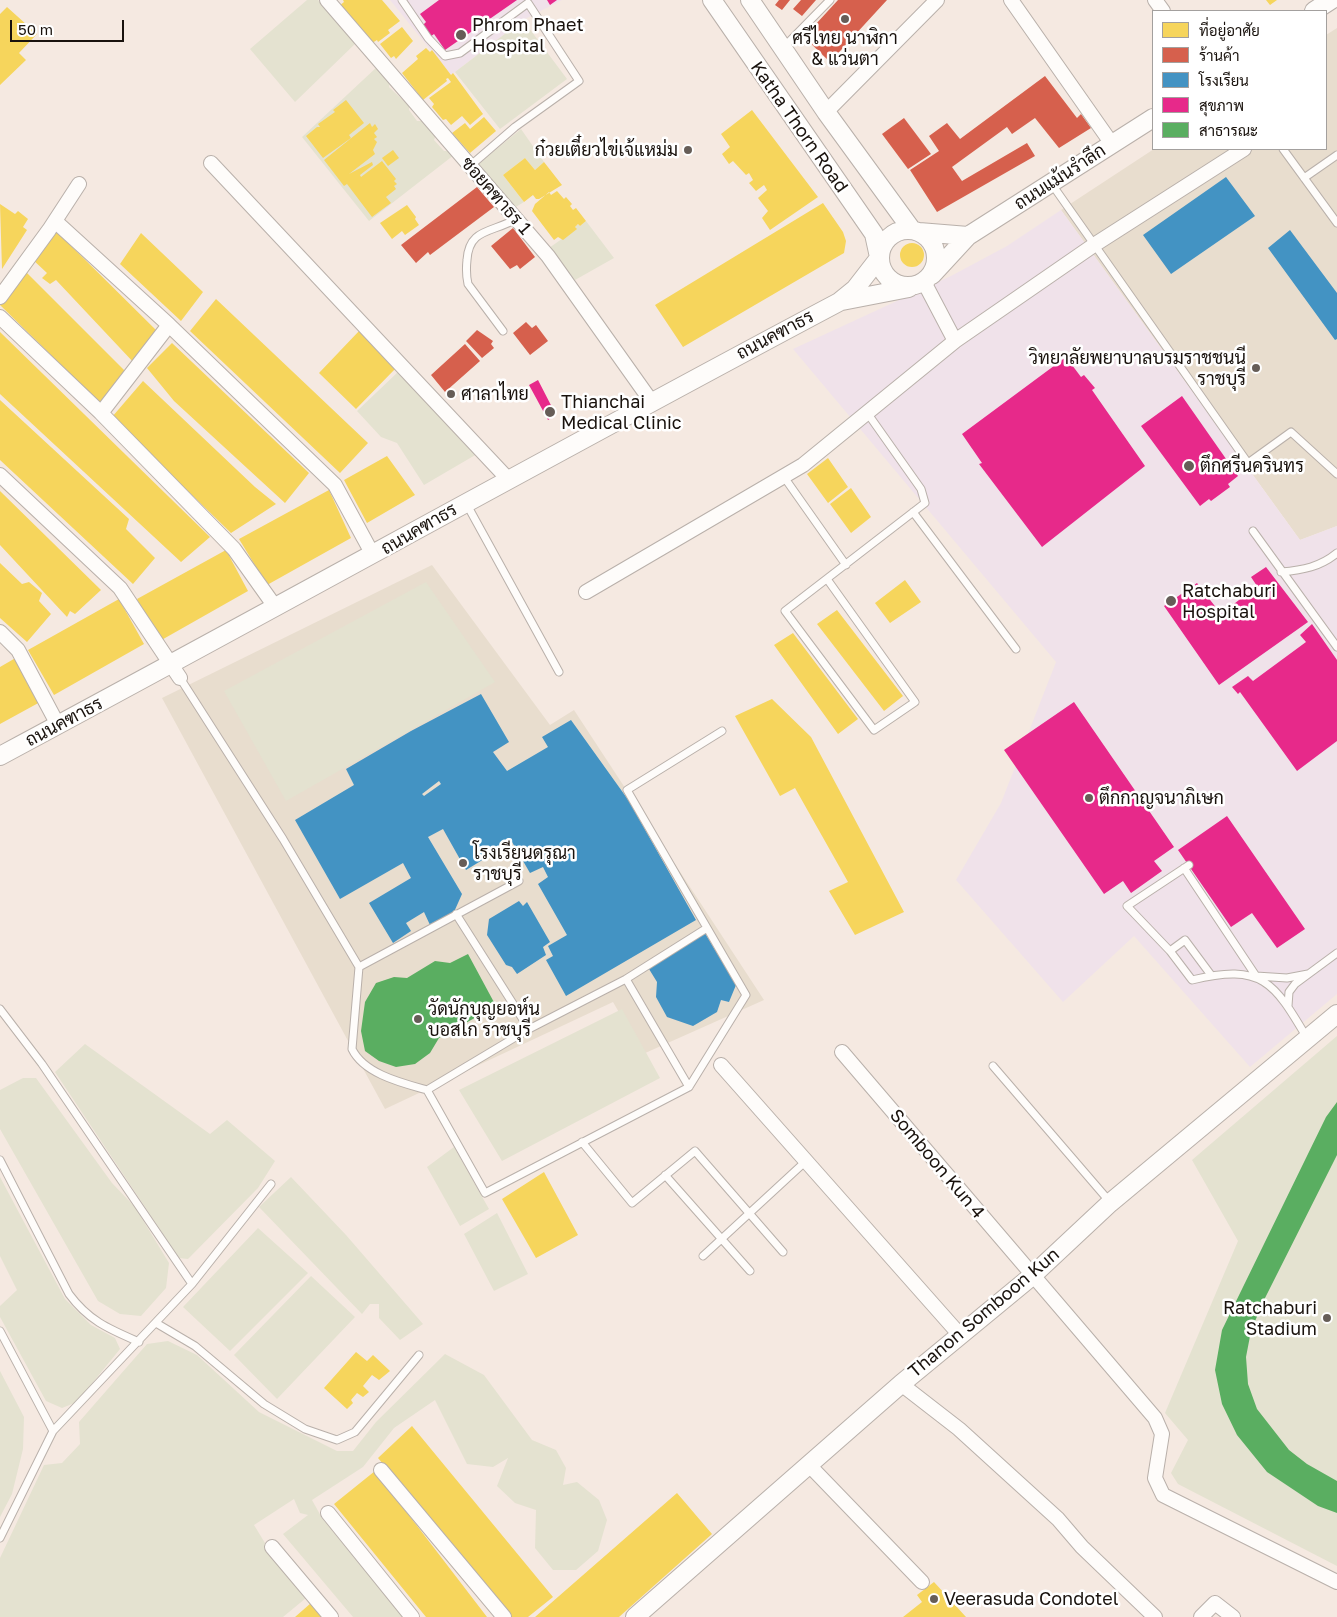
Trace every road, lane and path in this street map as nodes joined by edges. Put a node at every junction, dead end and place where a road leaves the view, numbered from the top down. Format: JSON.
{"nodes":[{"id":1,"x":328,"y":0,"type":"edge"},
{"id":2,"x":402,"y":0,"type":"edge"},
{"id":3,"x":712,"y":0,"type":"edge"},
{"id":4,"x":750,"y":0,"type":"edge"},
{"id":5,"x":830,"y":0,"type":"edge"},
{"id":6,"x":937,"y":0,"type":"edge"},
{"id":7,"x":1011,"y":0,"type":"edge"},
{"id":8,"x":531,"y":2,"type":"edge"},
{"id":9,"x":783,"y":48,"type":"junction"},
{"id":10,"x":826,"y":112,"type":"junction"},
{"id":11,"x":1152,"y":119,"type":"edge"},
{"id":12,"x":1112,"y":144,"type":"junction"},
{"id":13,"x":1242,"y":150,"type":"edge"},
{"id":14,"x":1284,"y":150,"type":"edge"},
{"id":15,"x":1337,"y":155,"type":"edge"},
{"id":16,"x":211,"y":163,"type":"dead end"},
{"id":17,"x":470,"y":166,"type":"junction"},
{"id":18,"x":1304,"y":178,"type":"junction"},
{"id":19,"x":1051,"y":183,"type":"junction"},
{"id":20,"x":79,"y":184,"type":"dead end"},
{"id":21,"x":516,"y":219,"type":"junction"},
{"id":22,"x":55,"y":221,"type":"junction"},
{"id":23,"x":1337,"y":224,"type":"edge"},
{"id":24,"x":915,"y":231,"type":"junction"},
{"id":25,"x":968,"y":236,"type":"junction"},
{"id":26,"x":1094,"y":245,"type":"junction"},
{"id":27,"x":879,"y":258,"type":"junction"},
{"id":28,"x":923,"y":281,"type":"junction"},
{"id":29,"x":0,"y":297,"type":"edge"},
{"id":30,"x":839,"y":302,"type":"junction"},
{"id":31,"x":0,"y":317,"type":"edge"},
{"id":32,"x":169,"y":325,"type":"junction"},
{"id":33,"x":503,"y":331,"type":"dead end"},
{"id":34,"x":955,"y":341,"type":"junction"},
{"id":35,"x":651,"y":401,"type":"junction"},
{"id":36,"x":100,"y":413,"type":"junction"},
{"id":37,"x":868,"y":414,"type":"junction"},
{"id":38,"x":1337,"y":474,"type":"edge"},
{"id":39,"x":0,"y":475,"type":"edge"},
{"id":40,"x":784,"y":477,"type":"junction"},
{"id":41,"x":508,"y":479,"type":"junction"},
{"id":42,"x":466,"y":503,"type":"junction"},
{"id":43,"x":913,"y":512,"type":"junction"},
{"id":44,"x":1253,"y":531,"type":"dead end"},
{"id":45,"x":1337,"y":553,"type":"edge"},
{"id":46,"x":373,"y":555,"type":"junction"},
{"id":47,"x":846,"y":565,"type":"junction"},
{"id":48,"x":1281,"y":572,"type":"junction"},
{"id":49,"x":827,"y":579,"type":"junction"},
{"id":50,"x":586,"y":592,"type":"dead end"},
{"id":51,"x":276,"y":608,"type":"junction"},
{"id":52,"x":0,"y":632,"type":"edge"},
{"id":53,"x":1337,"y":646,"type":"edge"},
{"id":54,"x":1016,"y":649,"type":"dead end"},
{"id":55,"x":175,"y":672,"type":"junction"},
{"id":56,"x":559,"y":672,"type":"dead end"},
{"id":57,"x":58,"y":725,"type":"junction"},
{"id":58,"x":722,"y":731,"type":"dead end"},
{"id":59,"x":0,"y":756,"type":"edge"},
{"id":60,"x":519,"y":881,"type":"dead end"},
{"id":61,"x":456,"y":914,"type":"junction"},
{"id":62,"x":706,"y":928,"type":"junction"},
{"id":63,"x":1170,"y":951,"type":"junction"},
{"id":64,"x":1337,"y":952,"type":"edge"},
{"id":65,"x":358,"y":967,"type":"junction"},
{"id":66,"x":1308,"y":974,"type":"junction"},
{"id":67,"x":1211,"y":975,"type":"junction"},
{"id":68,"x":1256,"y":976,"type":"junction"},
{"id":69,"x":626,"y":979,"type":"junction"},
{"id":70,"x":1288,"y":1006,"type":"junction"},
{"id":71,"x":0,"y":1009,"type":"edge"},
{"id":72,"x":1337,"y":1014,"type":"edge"},
{"id":73,"x":529,"y":1029,"type":"junction"},
{"id":74,"x":1308,"y":1038,"type":"junction"},
{"id":75,"x":842,"y":1052,"type":"dead end"},
{"id":76,"x":722,"y":1065,"type":"dead end"},
{"id":77,"x":993,"y":1066,"type":"dead end"},
{"id":78,"x":689,"y":1087,"type":"junction"},
{"id":79,"x":427,"y":1090,"type":"junction"},
{"id":80,"x":582,"y":1142,"type":"junction"},
{"id":81,"x":0,"y":1160,"type":"edge"},
{"id":82,"x":806,"y":1161,"type":"junction"},
{"id":83,"x":666,"y":1175,"type":"junction"},
{"id":84,"x":271,"y":1184,"type":"dead end"},
{"id":85,"x":1110,"y":1203,"type":"junction"},
{"id":86,"x":750,"y":1214,"type":"junction"},
{"id":87,"x":722,"y":1240,"type":"junction"},
{"id":88,"x":783,"y":1252,"type":"dead end"},
{"id":89,"x":703,"y":1256,"type":"dead end"},
{"id":90,"x":750,"y":1271,"type":"dead end"},
{"id":91,"x":1032,"y":1276,"type":"junction"},
{"id":92,"x":192,"y":1284,"type":"junction"},
{"id":93,"x":156,"y":1323,"type":"junction"},
{"id":94,"x":0,"y":1331,"type":"edge"},
{"id":95,"x":960,"y":1335,"type":"junction"},
{"id":96,"x":139,"y":1342,"type":"junction"},
{"id":97,"x":419,"y":1355,"type":"dead end"},
{"id":98,"x":901,"y":1384,"type":"junction"},
{"id":99,"x":53,"y":1431,"type":"junction"},
{"id":100,"x":810,"y":1465,"type":"junction"},
{"id":101,"x":381,"y":1470,"type":"dead end"},
{"id":102,"x":328,"y":1513,"type":"dead end"},
{"id":103,"x":0,"y":1538,"type":"edge"},
{"id":104,"x":272,"y":1547,"type":"dead end"},
{"id":105,"x":922,"y":1582,"type":"dead end"},
{"id":106,"x":1337,"y":1582,"type":"edge"},
{"id":107,"x":331,"y":1617,"type":"edge"},
{"id":108,"x":412,"y":1617,"type":"edge"},
{"id":109,"x":504,"y":1617,"type":"edge"},
{"id":110,"x":635,"y":1617,"type":"edge"},
{"id":111,"x":1155,"y":1617,"type":"edge"},
{"id":112,"x":1201,"y":1617,"type":"edge"},
{"id":113,"x":1233,"y":1617,"type":"edge"}],
"edges":[{"from":1,"to":17,"type":"street","name":"ซอยคฑาธร 1"},
{"from":2,"to":8,"type":"lane"},
{"from":3,"to":27,"type":"street","name":"Katha Thorn Road"},
{"from":4,"to":9,"type":"street","name":"Katha Thorn Road"},
{"from":5,"to":9,"type":"lane"},
{"from":6,"to":10,"type":"street"},
{"from":7,"to":12,"type":"street"},
{"from":8,"to":17,"type":"lane"},
{"from":9,"to":10,"type":"street","name":"Katha Thorn Road"},
{"from":10,"to":24,"type":"street","name":"Katha Thorn Road"},
{"from":11,"to":12,"type":"street","name":"ถนนแม้นรำลึก"},
{"from":12,"to":19,"type":"street","name":"ถนนแม้นรำลึก"},
{"from":13,"to":26,"type":"street"},
{"from":14,"to":18,"type":"lane"},
{"from":15,"to":18,"type":"lane"},
{"from":16,"to":41,"type":"street"},
{"from":17,"to":21,"type":"street","name":"ซอยคฑาธร 1"},
{"from":18,"to":23,"type":"lane"},
{"from":19,"to":25,"type":"street","name":"ถนนแม้นรำลึก"},
{"from":19,"to":26,"type":"lane"},
{"from":20,"to":22,"type":"street"},
{"from":21,"to":33,"type":"lane"},
{"from":21,"to":35,"type":"street","name":"ซอยคฑาธร 1"},
{"from":22,"to":29,"type":"street"},
{"from":22,"to":32,"type":"street"},
{"from":24,"to":25,"type":"street"},
{"from":24,"to":27,"type":"street"},
{"from":24,"to":28,"type":"street"},
{"from":25,"to":28,"type":"street","name":"ถนนแม้นรำลึก"},
{"from":26,"to":34,"type":"street"},
{"from":26,"to":38,"type":"lane"},
{"from":27,"to":28,"type":"street"},
{"from":27,"to":30,"type":"street","name":"ถนนคฑาธร"},
{"from":28,"to":30,"type":"street","name":"ถนนคฑาธร"},
{"from":28,"to":34,"type":"street"},
{"from":30,"to":35,"type":"street","name":"ถนนคฑาธร"},
{"from":31,"to":36,"type":"street"},
{"from":32,"to":36,"type":"street"},
{"from":32,"to":46,"type":"street"},
{"from":34,"to":37,"type":"street"},
{"from":35,"to":41,"type":"street","name":"ถนนคฑาธร"},
{"from":36,"to":51,"type":"street"},
{"from":37,"to":40,"type":"street"},
{"from":37,"to":43,"type":"lane"},
{"from":39,"to":55,"type":"street"},
{"from":40,"to":47,"type":"lane"},
{"from":40,"to":50,"type":"street"},
{"from":41,"to":42,"type":"street","name":"ถนนคฑาธร"},
{"from":42,"to":46,"type":"street","name":"ถนนคฑาธร"},
{"from":42,"to":56,"type":"lane"},
{"from":43,"to":47,"type":"lane"},
{"from":43,"to":54,"type":"lane"},
{"from":44,"to":48,"type":"lane"},
{"from":45,"to":48,"type":"lane"},
{"from":46,"to":51,"type":"street","name":"ถนนคฑาธร"},
{"from":47,"to":49,"type":"lane"},
{"from":48,"to":53,"type":"lane"},
{"from":49,"to":49,"type":"lane"},
{"from":51,"to":55,"type":"street","name":"ถนนคฑาธร"},
{"from":52,"to":57,"type":"street"},
{"from":55,"to":57,"type":"street","name":"ถนนคฑาธร"},
{"from":55,"to":65,"type":"lane"},
{"from":57,"to":59,"type":"street","name":"ถนนคฑาธร"},
{"from":58,"to":62,"type":"lane"},
{"from":60,"to":61,"type":"lane"},
{"from":61,"to":65,"type":"lane"},
{"from":61,"to":73,"type":"lane"},
{"from":62,"to":69,"type":"lane"},
{"from":62,"to":78,"type":"lane"},
{"from":63,"to":67,"type":"lane"},
{"from":63,"to":67,"type":"lane"},
{"from":63,"to":68,"type":"lane"},
{"from":64,"to":66,"type":"lane"},
{"from":65,"to":79,"type":"lane"},
{"from":66,"to":68,"type":"lane"},
{"from":66,"to":70,"type":"lane"},
{"from":67,"to":68,"type":"lane"},
{"from":68,"to":70,"type":"lane"},
{"from":69,"to":73,"type":"lane"},
{"from":69,"to":78,"type":"lane"},
{"from":70,"to":74,"type":"lane"},
{"from":71,"to":92,"type":"lane"},
{"from":72,"to":74,"type":"street","name":"Thanon Somboon Kun"},
{"from":73,"to":79,"type":"lane"},
{"from":74,"to":85,"type":"street","name":"Thanon Somboon Kun"},
{"from":75,"to":91,"type":"street","name":"Somboon Kun 4"},
{"from":76,"to":82,"type":"street"},
{"from":77,"to":85,"type":"lane"},
{"from":78,"to":80,"type":"lane"},
{"from":79,"to":80,"type":"lane"},
{"from":80,"to":83,"type":"lane"},
{"from":81,"to":96,"type":"lane"},
{"from":82,"to":86,"type":"lane"},
{"from":82,"to":95,"type":"street"},
{"from":83,"to":86,"type":"lane"},
{"from":83,"to":87,"type":"lane"},
{"from":84,"to":92,"type":"lane"},
{"from":85,"to":91,"type":"street","name":"Thanon Somboon Kun"},
{"from":86,"to":87,"type":"lane"},
{"from":86,"to":88,"type":"lane"},
{"from":87,"to":89,"type":"lane"},
{"from":87,"to":90,"type":"lane"},
{"from":91,"to":95,"type":"street","name":"Thanon Somboon Kun"},
{"from":91,"to":106,"type":"street","name":"Somboon Kun 4"},
{"from":92,"to":93,"type":"lane"},
{"from":93,"to":96,"type":"lane"},
{"from":93,"to":97,"type":"lane"},
{"from":94,"to":99,"type":"lane"},
{"from":95,"to":98,"type":"street","name":"Thanon Somboon Kun"},
{"from":96,"to":99,"type":"lane"},
{"from":98,"to":100,"type":"street","name":"Thanon Somboon Kun"},
{"from":98,"to":111,"type":"street"},
{"from":99,"to":103,"type":"lane"},
{"from":100,"to":105,"type":"street"},
{"from":100,"to":110,"type":"street","name":"Thanon Somboon Kun"},
{"from":101,"to":109,"type":"street"},
{"from":102,"to":108,"type":"street"},
{"from":104,"to":107,"type":"street"},
{"from":112,"to":113,"type":"street"}]}
